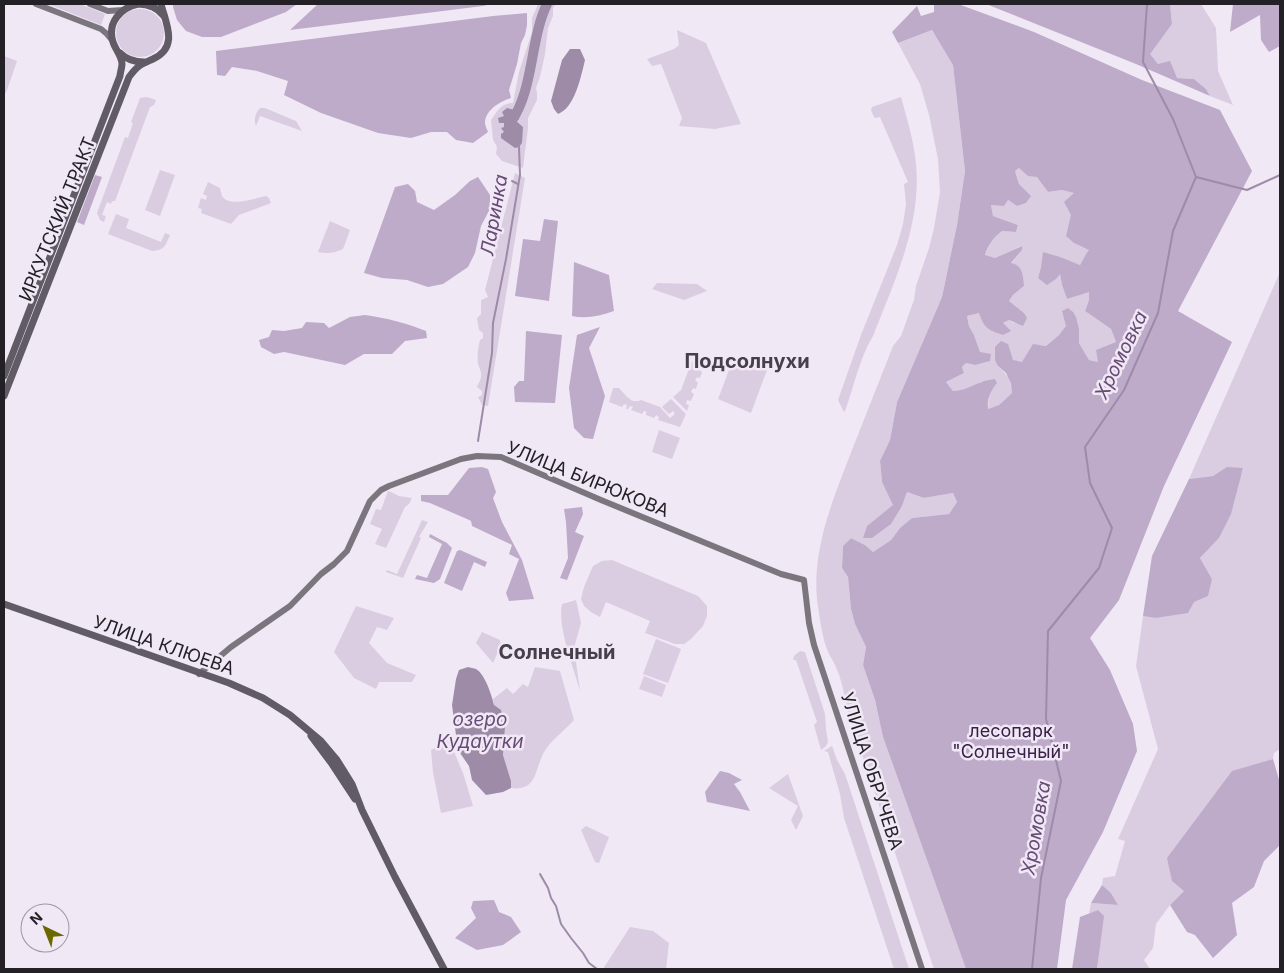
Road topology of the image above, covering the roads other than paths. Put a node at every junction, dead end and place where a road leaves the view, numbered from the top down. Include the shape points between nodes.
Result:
1 (36, 4) edge
2 (90, 4) edge
3 (138, 4) edge
4 (161, 4) edge
5 (123, 10) junction
6 (164, 17) junction
7 (112, 40) junction
8 (116, 49) junction
9 (147, 61) junction
10 (4, 376) edge
11 (4, 396) edge
12 (804, 580) joint
13 (4, 604) edge
14 (200, 674) junction
15 (444, 969) edge
16 (922, 969) edge

1 - 7 street via 101,29
2 - 5 street via 108,11
3 - 5 main road
3 - 6 main road via 156,8
4 - 6 main road, ИРКУТСКИЙ ТРАКТ
5 - 7 main road via 113,24
6 - 9 main road, ИРКУТСКИЙ ТРАКТ via 169,32 166,47
7 - 8 main road, ИРКУТСКИЙ ТРАКТ
8 - 9 main road via 124,58 135,62
8 - 10 main road, ИРКУТСКИЙ ТРАКТ via 122,64 120,76
9 - 11 main road, ИРКУТСКИЙ ТРАКТ via 140,64 129,78
12 - 14 street, УЛИЦА БИРЮКОВА via 781,574 501,457 477,456 461,459 382,490 370,501 340,559 290,606
12 - 16 street, УЛИЦА ОБРУЧЕВА via 814,645
13 - 14 main road, УЛИЦА КЛЮЕВА
14 - 15 main road, УЛИЦА КЛЮЕВА via 263,698 290,715 321,741 337,760

